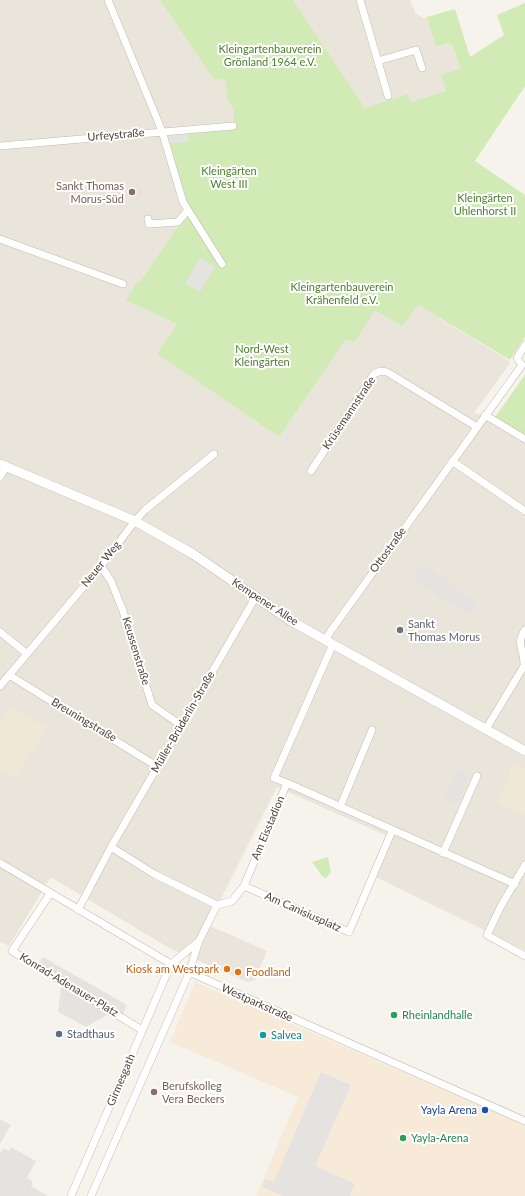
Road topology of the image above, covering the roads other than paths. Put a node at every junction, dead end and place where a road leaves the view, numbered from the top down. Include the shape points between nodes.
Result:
1 (108, 0) edge
2 (360, 0) edge
3 (378, 61) junction
4 (422, 68) dead end
5 (388, 96) dead end
6 (233, 126) dead end
7 (162, 131) junction
8 (0, 146) edge
9 (188, 210) junction
10 (148, 219) dead end
11 (0, 239) edge
12 (222, 264) dead end
13 (123, 284) dead end
14 (525, 345) edge
15 (485, 415) junction
16 (477, 427) junction
17 (525, 439) edge
18 (214, 454) dead end
19 (452, 461) junction
20 (3, 466) edge
21 (311, 471) dead end
22 (0, 477) edge
23 (525, 511) edge
24 (135, 521) junction
25 (101, 566) junction
26 (255, 598) junction
27 (525, 630) edge
28 (0, 632) edge
29 (330, 642) junction
30 (26, 654) junction
31 (8, 675) junction
32 (0, 686) edge
33 (182, 726) junction
34 (486, 729) junction
35 (372, 730) dead end
36 (525, 751) edge
37 (158, 767) junction
38 (477, 776) dead end
39 (287, 783) junction
40 (340, 807) junction
41 (392, 831) junction
42 (111, 847) junction
43 (443, 853) junction
44 (0, 863) edge
45 (525, 865) edge
46 (515, 884) junction
47 (244, 886) junction
48 (50, 894) junction
49 (217, 905) junction
50 (78, 910) junction
51 (199, 941) junction
52 (525, 956) edge
53 (171, 964) junction
54 (189, 973) junction
55 (142, 1030) junction
56 (525, 1121) edge
57 (70, 1196) edge
58 (91, 1196) edge

1 - 7 street
2 - 3 street
3 - 4 street via 416,50
3 - 5 street
6 - 7 street, Urfeystraße
7 - 8 street, Urfeystraße
7 - 9 street via 183,202
9 - 10 street via 178,222 149,224
9 - 12 street
11 - 13 street
14 - 15 street, Ottostraße via 517,358 522,365
15 - 16 street, Ottostraße
15 - 17 street
16 - 19 street, Ottostraße
16 - 21 street, Krüsemannstraße via 387,372 380,371 374,374
18 - 24 street, Neuer Weg
19 - 23 street
19 - 29 street, Ottostraße via 330,632
20 - 22 street
20 - 24 street, Kempener Allee
24 - 25 street, Neuer Weg
24 - 26 street, Kempener Allee via 193,554
25 - 30 street, Neuer Weg
25 - 33 street, Keussenstraße via 111,581 123,611 152,705
26 - 29 street, Kempener Allee
26 - 33 street, Müller-Brüderlin-Straße
27 - 34 street via 520,642 524,666
28 - 30 street
29 - 34 street, Kempener Allee
29 - 39 street, Am Eisstadion via 274,778
30 - 31 street, Neuer Weg
31 - 32 street, Neuer Weg
31 - 37 street, Breuningstraße
33 - 37 street, Müller-Brüderlin-Straße
34 - 36 street, Kempener Allee
35 - 40 street
37 - 42 street, Müller-Brüderlin-Straße
38 - 43 street
39 - 40 street
39 - 47 street, Am Eisstadion
40 - 41 street
41 - 43 street
41 - 47 street, Am Canisiusplatz via 349,932
42 - 49 street via 154,874
42 - 50 street, Müller-Brüderlin-Straße
43 - 46 street
44 - 48 street, Westparkstraße
45 - 46 street
46 - 52 street via 500,906 486,935
47 - 49 street, Am Eisstadion via 232,901
48 - 50 street, Westparkstraße
48 - 55 street, Konrad-Adenauer-Platz via 12,951
49 - 51 street
50 - 53 street, Westparkstraße
51 - 53 street
51 - 54 street
53 - 54 street, Westparkstraße
53 - 55 street, Girmesgath
54 - 56 street, Westparkstraße
54 - 58 street, Girmesgath
55 - 57 street, Girmesgath

